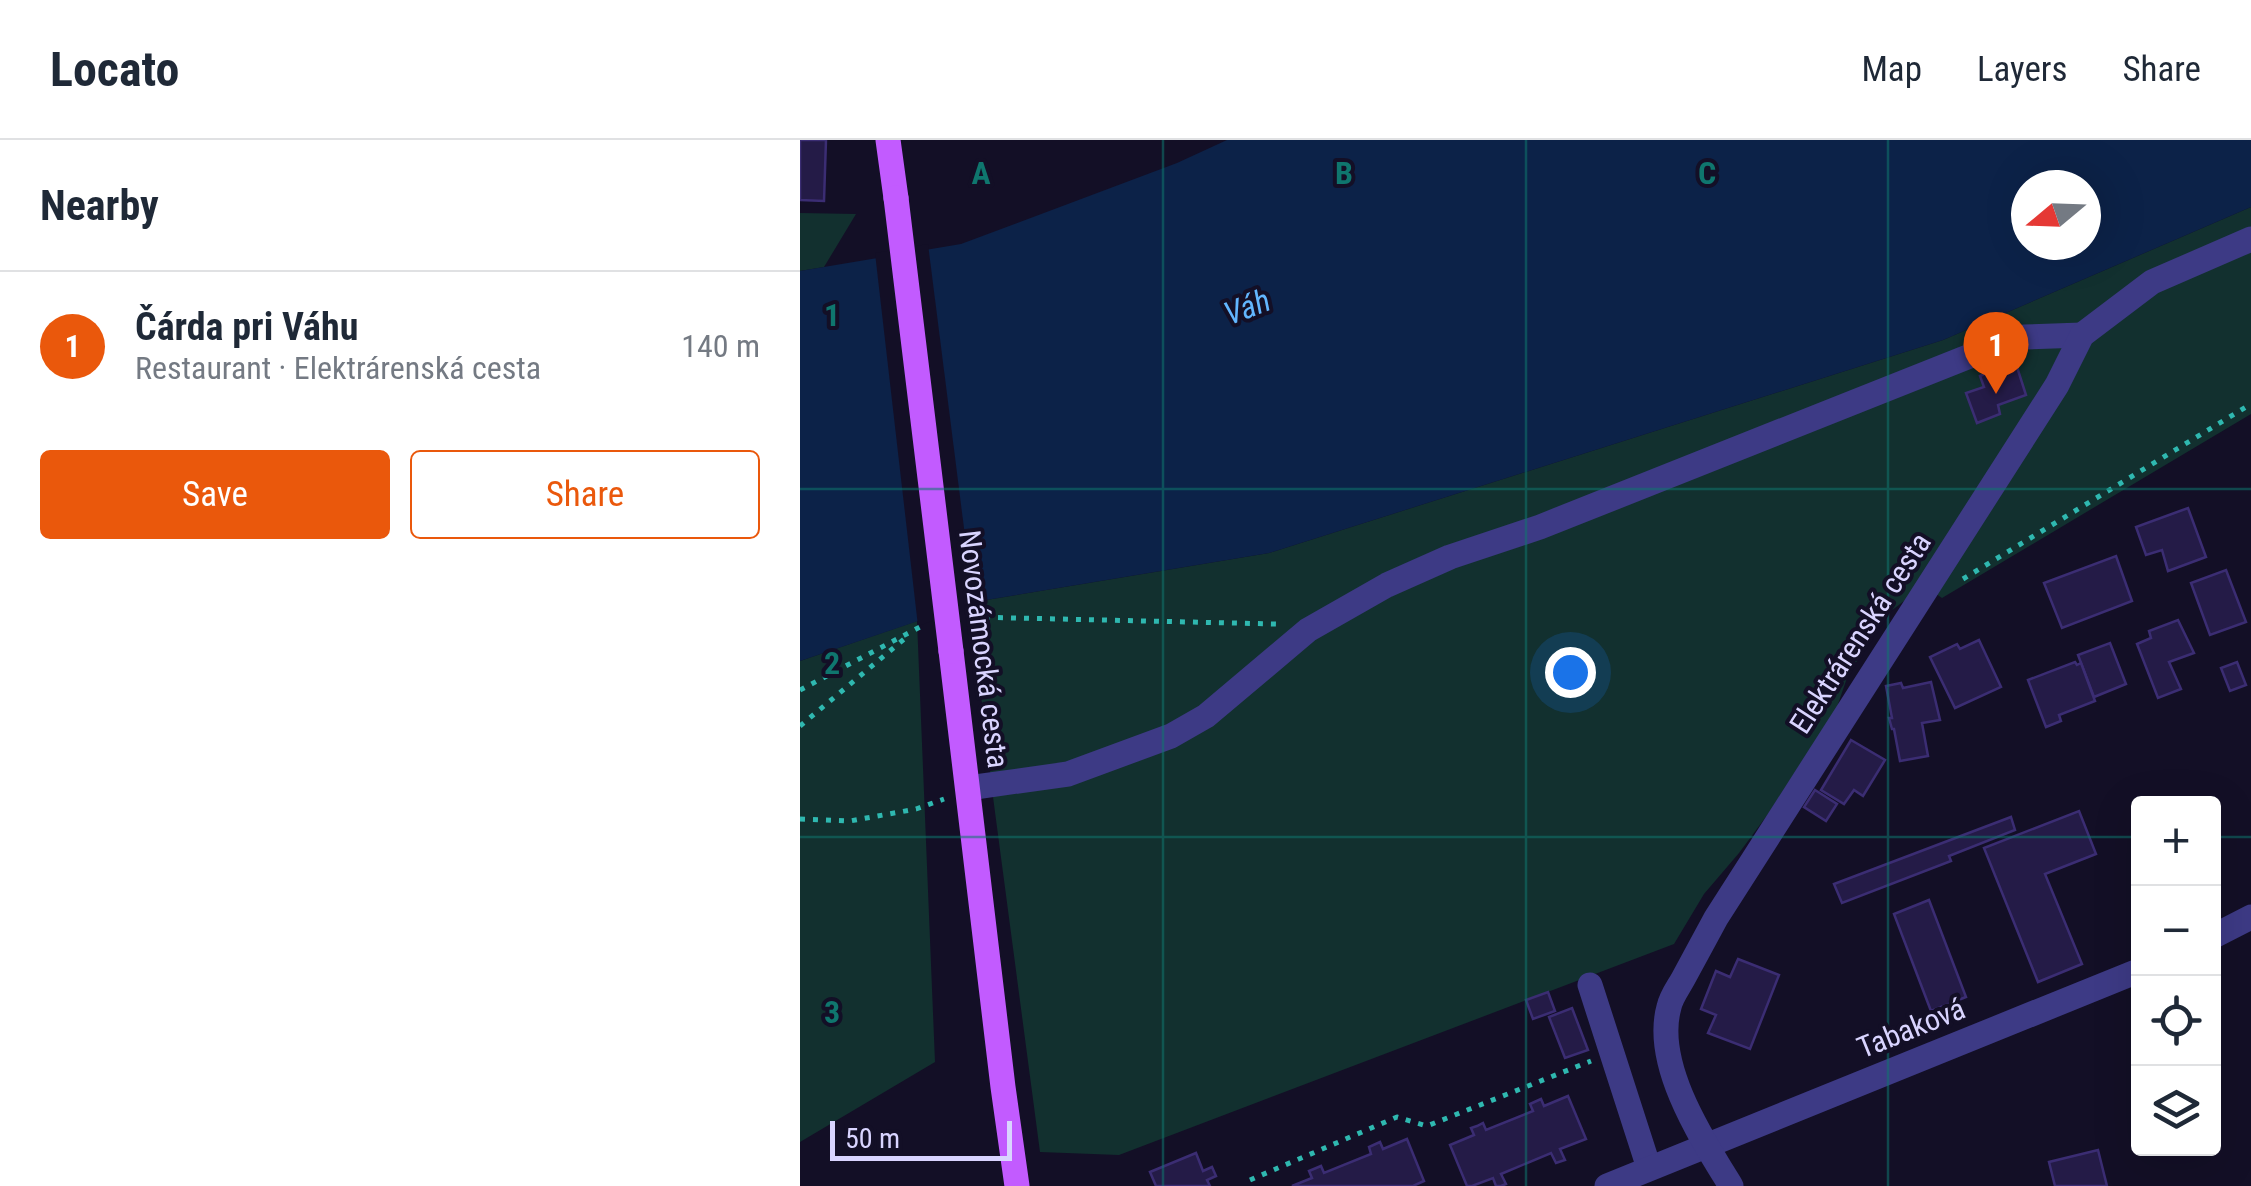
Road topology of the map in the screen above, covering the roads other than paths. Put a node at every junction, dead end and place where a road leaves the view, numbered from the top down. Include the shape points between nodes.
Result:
1 (888, 140) edge
2 (2251, 240) edge
3 (2082, 334) junction
4 (957, 793) junction
5 (2251, 918) edge
6 (2221, 933) edge
7 (2131, 974) edge
8 (1590, 986) dead end
9 (1711, 1165) edge
10 (1649, 1168) junction
11 (1017, 1179) edge
12 (1607, 1186) edge
13 (1731, 1186) edge

1 - 4 main road, Novozámocká cesta, bridge via 952,651
2 - 3 street, Elektrárenská cesta via 2152,282
3 - 4 street via 2024,338 1970,356 1450,557 1308,630 1206,716 1171,736 1068,774
3 - 9 street, Elektrárenská cesta via 2057,385 1716,918 1669,1005 1665,1036 1671,1064
4 - 11 main road, Novozámocká cesta
5 - 6 street
7 - 9 street, Tabaková
8 - 10 street
9 - 10 street, Tabaková
9 - 13 street, Elektrárenská cesta
10 - 12 street, Tabaková

